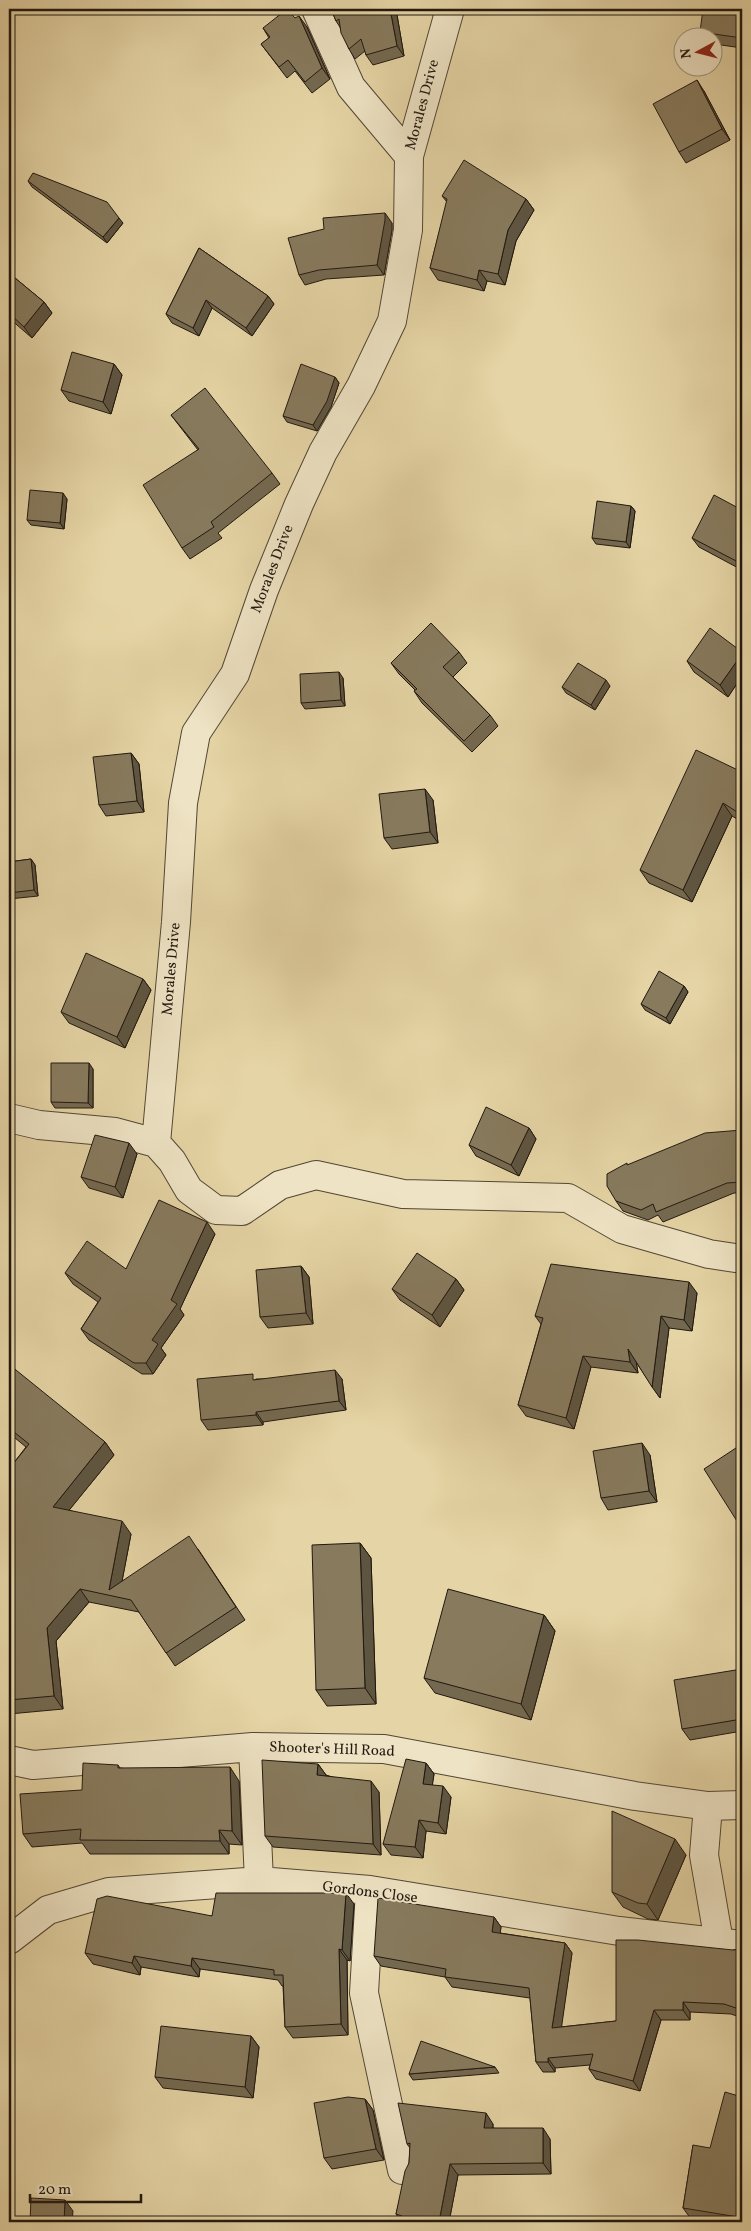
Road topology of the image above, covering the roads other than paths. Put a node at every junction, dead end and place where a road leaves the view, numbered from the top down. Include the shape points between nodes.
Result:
1 (316, 9) edge
2 (450, 9) edge
3 (409, 156) junction
4 (9, 1118) edge
5 (156, 1143) junction
6 (742, 1259) edge
7 (253, 1747) junction
8 (9, 1760) edge
9 (742, 1805) edge
10 (708, 1806) junction
11 (259, 1881) junction
12 (370, 1890) junction
13 (9, 1940) edge
14 (730, 1944) edge
15 (402, 2170) dead end

1 - 3 street via 351,87
2 - 3 street, Morales Drive
3 - 5 street, Morales Drive via 408,230 392,321 299,504 235,674 196,733 183,803
4 - 5 street via 39,1125 115,1132
5 - 6 street via 172,1161 189,1190 216,1210 242,1211 280,1185 316,1175 403,1194 568,1198 622,1229 709,1254
7 - 8 street, Shooter's Hill Road via 34,1765
7 - 10 street, Shooter's Hill Road via 384,1748 635,1796
7 - 11 street
9 - 10 street, Shooter's Hill Road
10 - 14 street via 704,1855
11 - 12 street, Gordons Close
11 - 13 street, Gordons Close via 109,1892 48,1910
12 - 14 street, Gordons Close via 619,1931
12 - 15 street via 364,1993

